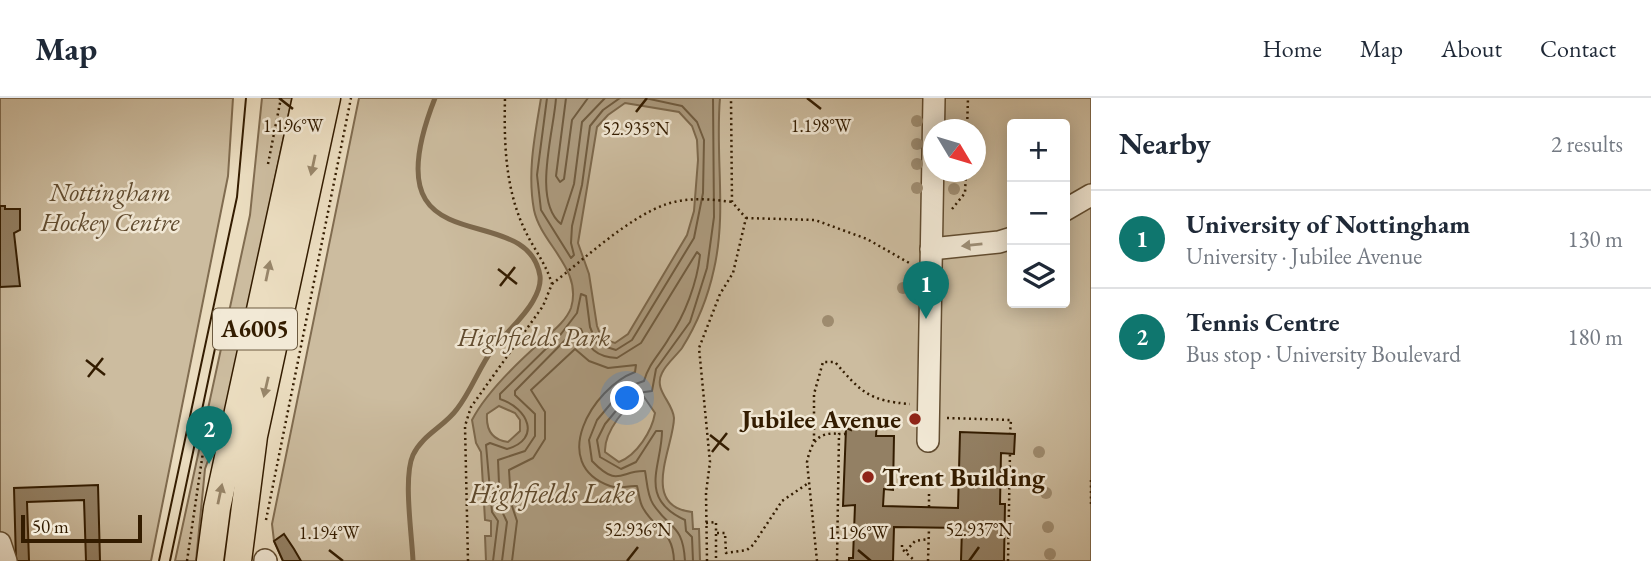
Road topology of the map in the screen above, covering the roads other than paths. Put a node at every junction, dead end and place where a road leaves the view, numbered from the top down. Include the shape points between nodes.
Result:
1 (306, 98) edge
2 (327, 98) edge
3 (934, 98) edge
4 (1091, 195) edge
5 (1070, 207) edge
6 (1007, 240) edge
7 (931, 249) junction
8 (928, 442) dead end
9 (0, 543) edge
10 (6, 561) edge
11 (210, 561) edge
12 (238, 561) edge

11 -> 1 main road, A6005 via 220,495
2 -> 12 main road, A6005 via 254,436
3 - 7 street
4 - 5 street
6 -> 7 street
7 - 8 street
9 - 10 street

